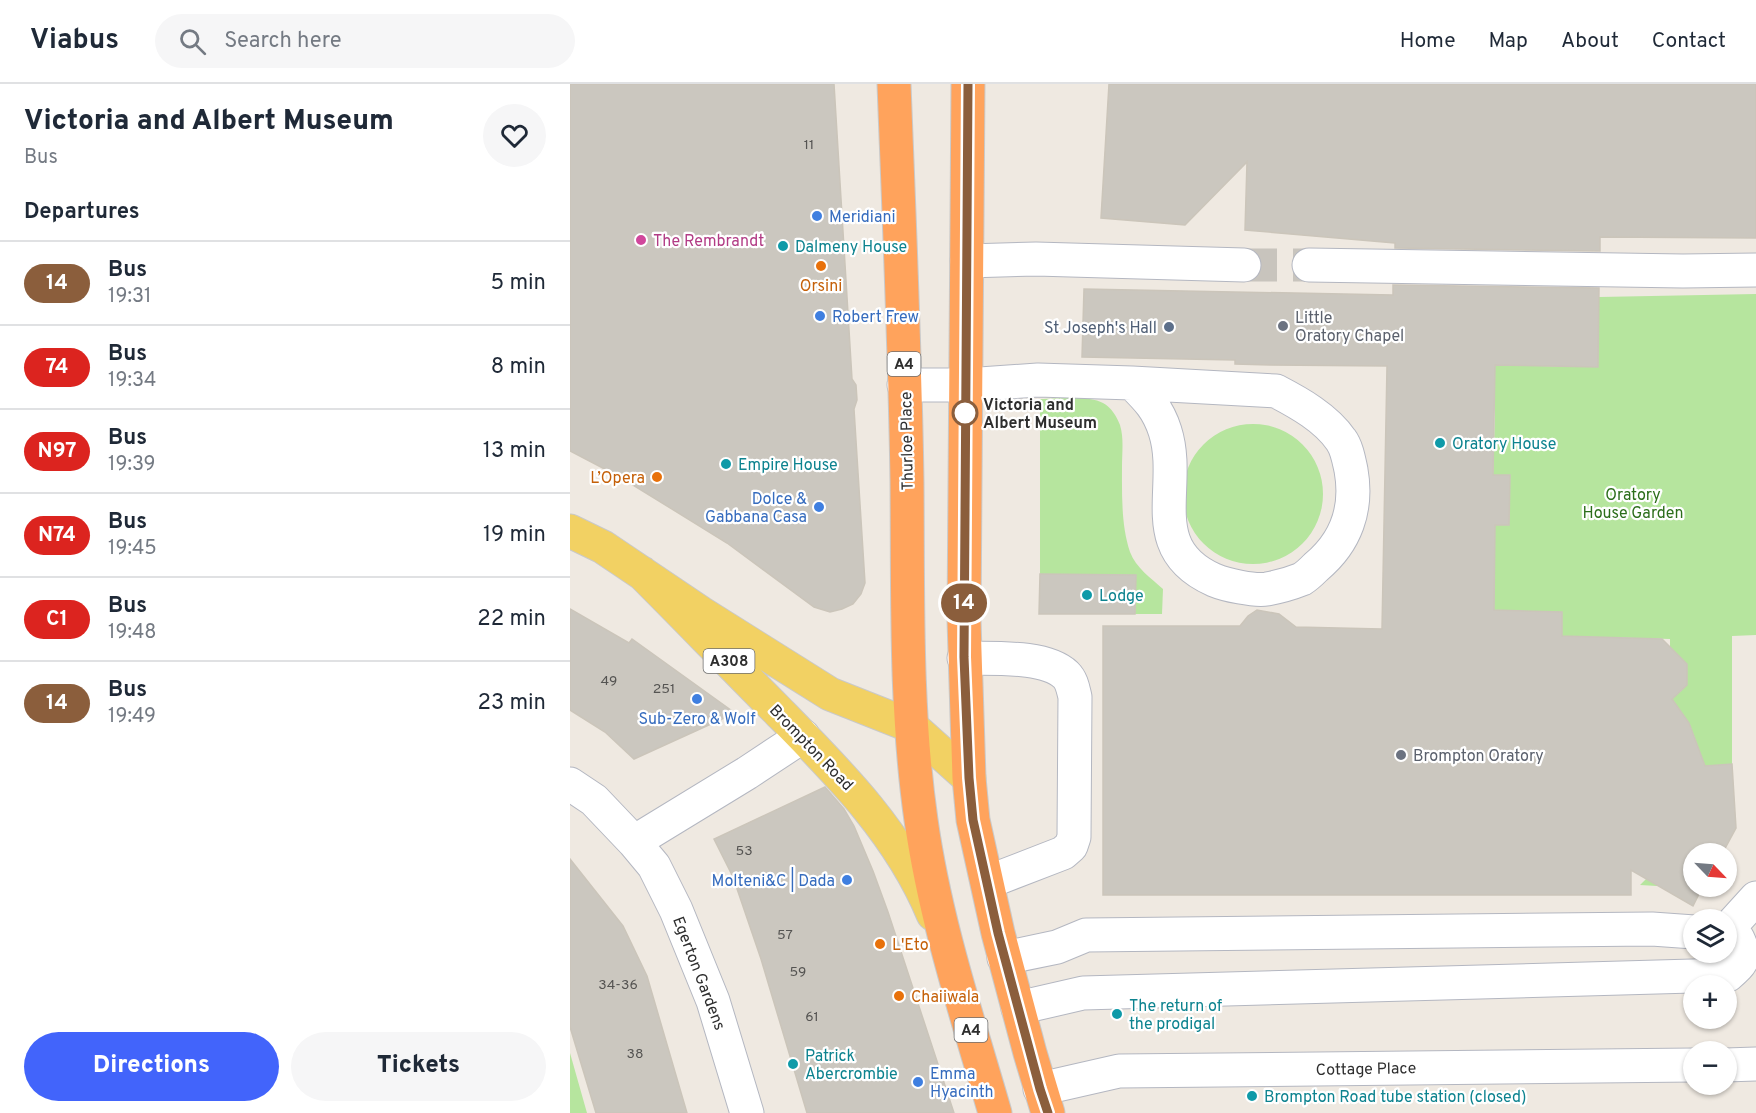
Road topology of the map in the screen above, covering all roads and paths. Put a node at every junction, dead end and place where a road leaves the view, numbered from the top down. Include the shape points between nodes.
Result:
1 (894, 84) edge
2 (968, 84) edge
3 (967, 261) junction
4 (1244, 265) tunnel mouth
5 (1309, 265) tunnel mouth
6 (1756, 270) edge
7 (1132, 383) junction
8 (904, 385) junction
9 (966, 385) junction
10 (570, 531) edge
11 (642, 573) junction
12 (964, 657) junction
13 (911, 726) junction
14 (803, 736) junction
15 (969, 778) junction
16 (570, 784) edge
17 (634, 842) junction
18 (988, 882) junction
19 (1756, 898) edge
20 (1737, 920) edge
21 (1683, 931) edge
22 (1737, 938) edge
23 (946, 946) junction
24 (1004, 958) junction
25 (1018, 1008) junction
26 (1756, 1064) edge
27 (1683, 1065) edge
28 (1737, 1065) edge
29 (1044, 1101) edge
30 (747, 1113) edge
31 (994, 1113) edge

1 - 8 highway, Thurloe Place / A4
2 - 3 highway
3 - 4 street
3 - 9 highway
5 - 6 street
7 - 7 street via 1276,391 1322,420 1342,441 1353,483 1347,527 1329,557 1303,579 1265,589 1225,585 1185,561 1172,536 1168,511 1171,466 1166,432 1154,406
7 - 9 street via 1038,380
8 - 9 street
8 - 13 highway, Thurloe Place / A4
9 - 12 highway
10 - 11 main road, Brompton Road / A308
11 - 13 main road, Brompton Road / A308 via 830,694
11 - 14 main road, Brompton Road / A308
12 - 15 highway
12 - 18 street via 1039,663 1064,674 1075,697 1071,846 1063,853
13 - 15 main road, Brompton Road / A308
13 - 23 highway, Brompton Road / A4 via 921,822
14 - 17 street
14 - 23 main road, Brompton Road / A308 via 844,779 901,851 923,890
15 - 18 highway via 973,820
16 - 17 street, Egerton Gardens via 594,800
17 - 30 street, Egerton Gardens via 654,866 676,910 713,1001
18 - 24 highway
19 - 20 street
21 - 24 street via 1086,935 1057,947
22 - 25 street via 1743,950 1741,964 1728,975 1083,993
23 - 31 highway, Brompton Road / A4
24 - 25 highway
25 - 29 highway
26 - 28 street
27 - 29 street, Cottage Place via 1119,1071

